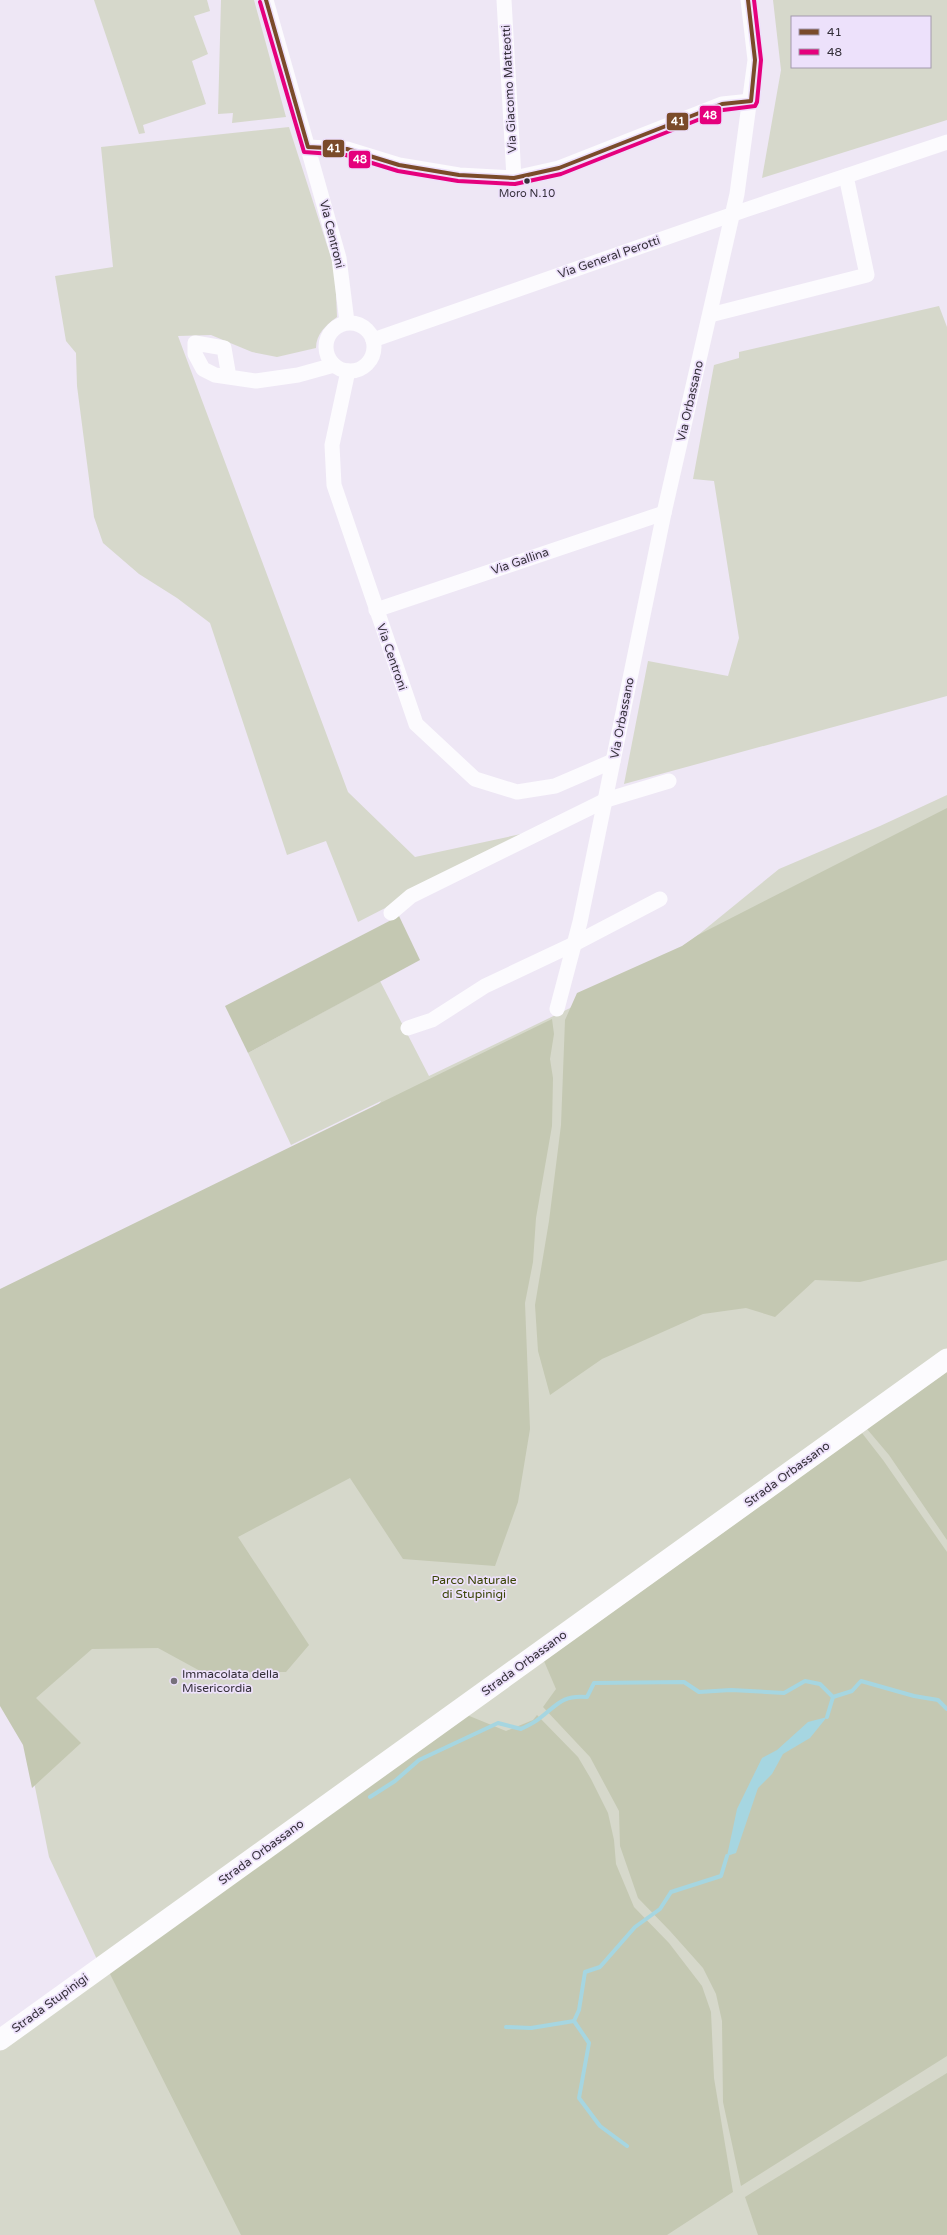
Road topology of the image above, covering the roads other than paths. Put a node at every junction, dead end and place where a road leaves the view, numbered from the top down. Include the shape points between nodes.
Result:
1 (266, 0) edge
2 (504, 0) edge
3 (748, 0) edge
4 (750, 101) junction
5 (947, 142) edge
6 (308, 147) junction
7 (846, 176) junction
8 (514, 178) junction
9 (733, 214) junction
10 (710, 315) junction
11 (347, 322) junction
12 (373, 340) junction
13 (334, 365) junction
14 (348, 371) junction
15 (229, 377) dead end
16 (664, 513) junction
17 (376, 610) junction
18 (613, 761) junction
19 (669, 781) dead end
20 (606, 800) junction
21 (660, 899) dead end
22 (391, 913) dead end
23 (574, 944) junction
24 (557, 1009) dead end
25 (408, 1028) dead end
26 (947, 1359) edge
27 (101, 1967) joint
28 (0, 2040) edge

1 - 6 street, Via Centroni
2 - 8 street, Via Giacomo Matteotti
3 - 4 street, Via Orbassano via 755,60
4 - 8 street via 722,104 559,168
4 - 9 street, Via Orbassano
5 - 7 street, Via General Perotti
6 - 8 street via 347,149 399,165 459,175
6 - 11 street, Via Centroni via 339,258
7 - 9 street, Via General Perotti
7 - 10 street via 867,275
9 - 10 street, Via Orbassano
9 - 12 street, Via General Perotti
10 - 16 street, Via Orbassano
11 - 12 street via 365,327
11 - 13 street via 333,329 328,336 326,354
12 - 14 street via 371,358 365,366
13 - 14 street
13 - 15 street via 298,375 256,381
14 - 17 street, Via Centroni via 332,445 334,485
16 - 17 street, Via Gallina
16 - 18 street, Via Orbassano
17 - 18 street, Via Centroni via 416,724 476,779 517,792 555,786
18 - 20 street, Via Orbassano
19 - 20 street
20 - 22 street via 411,896
20 - 23 street, Via Orbassano
21 - 23 street
23 - 24 street, Via Orbassano
23 - 25 street via 485,986 432,1020
26 - 27 main road, Strada Orbassano
27 - 28 main road, Strada Stupinigi

